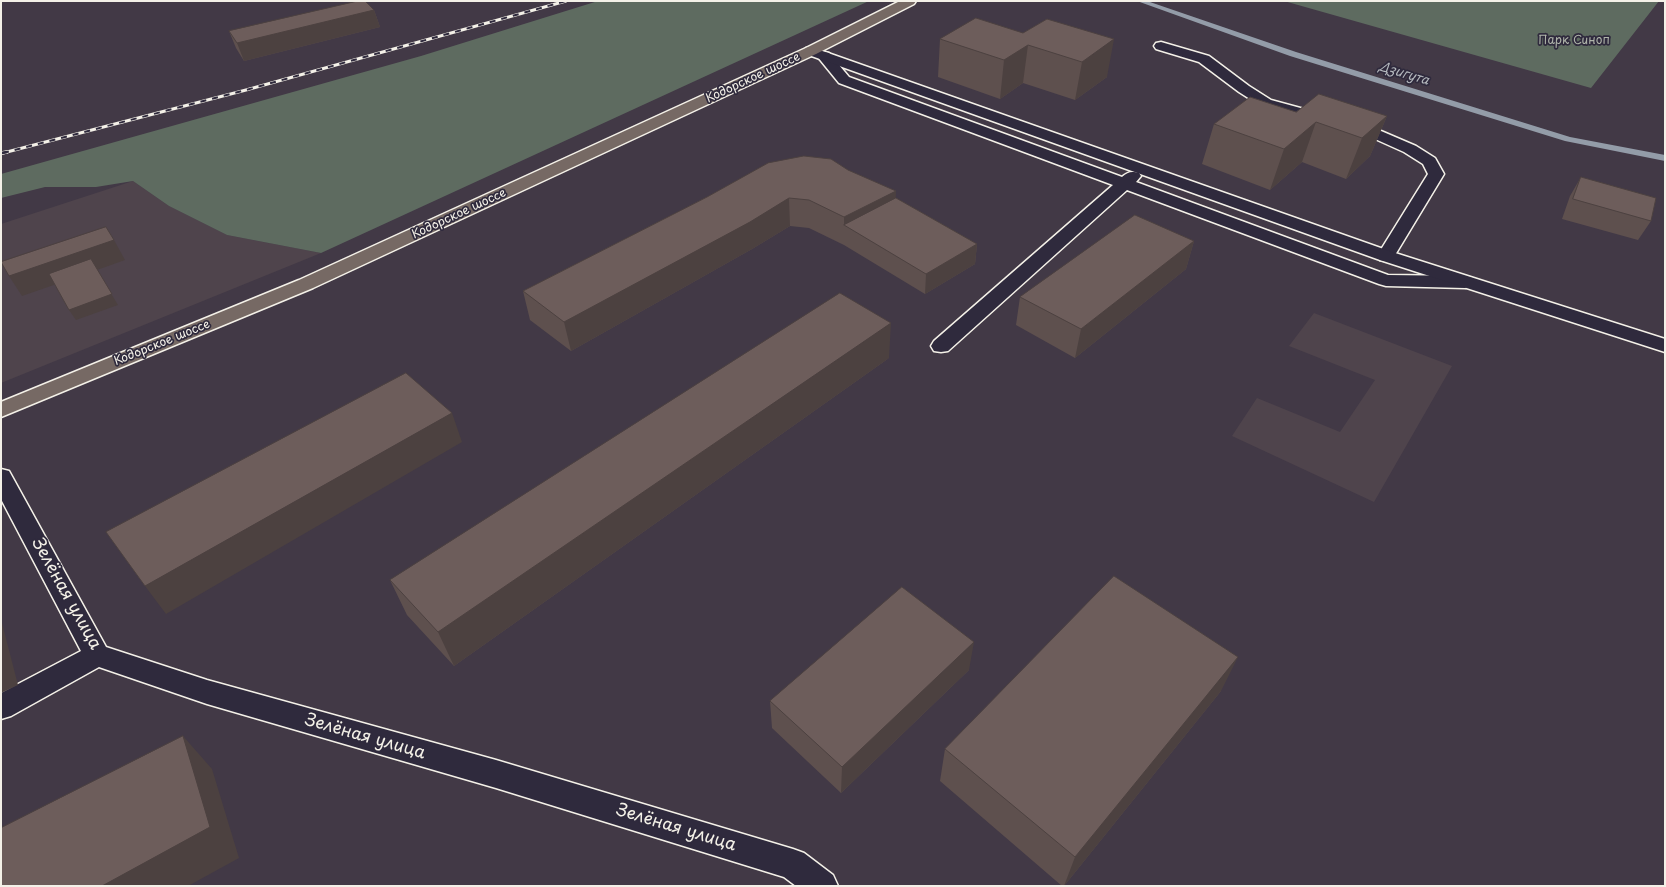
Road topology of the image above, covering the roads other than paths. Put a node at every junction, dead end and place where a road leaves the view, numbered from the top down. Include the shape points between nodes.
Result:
1 (910, 1) edge
2 (1160, 46) dead end
3 (818, 53) junction
4 (1142, 168) junction
5 (1124, 184) junction
6 (1386, 256) junction
7 (1465, 282) junction
8 (941, 346) dead end
9 (1665, 346) edge
10 (1, 410) edge
11 (1, 477) edge
12 (97, 655) junction
13 (1, 707) edge
14 (822, 886) edge

1 - 3 highway, Кодорское шоссе
2 - 6 street via 1204,59 1266,103 1369,131 1410,148 1429,161 1436,174
3 - 4 street
3 - 5 street via 844,80
3 - 10 highway, Кодорское шоссе via 306,284
4 - 5 street
4 - 6 street
5 - 7 street via 1386,280
5 - 8 street
6 - 7 street
7 - 9 street
11 - 12 street, Зелёная улица
12 - 13 street
12 - 14 street, Зелёная улица via 207,692 496,774 793,864

